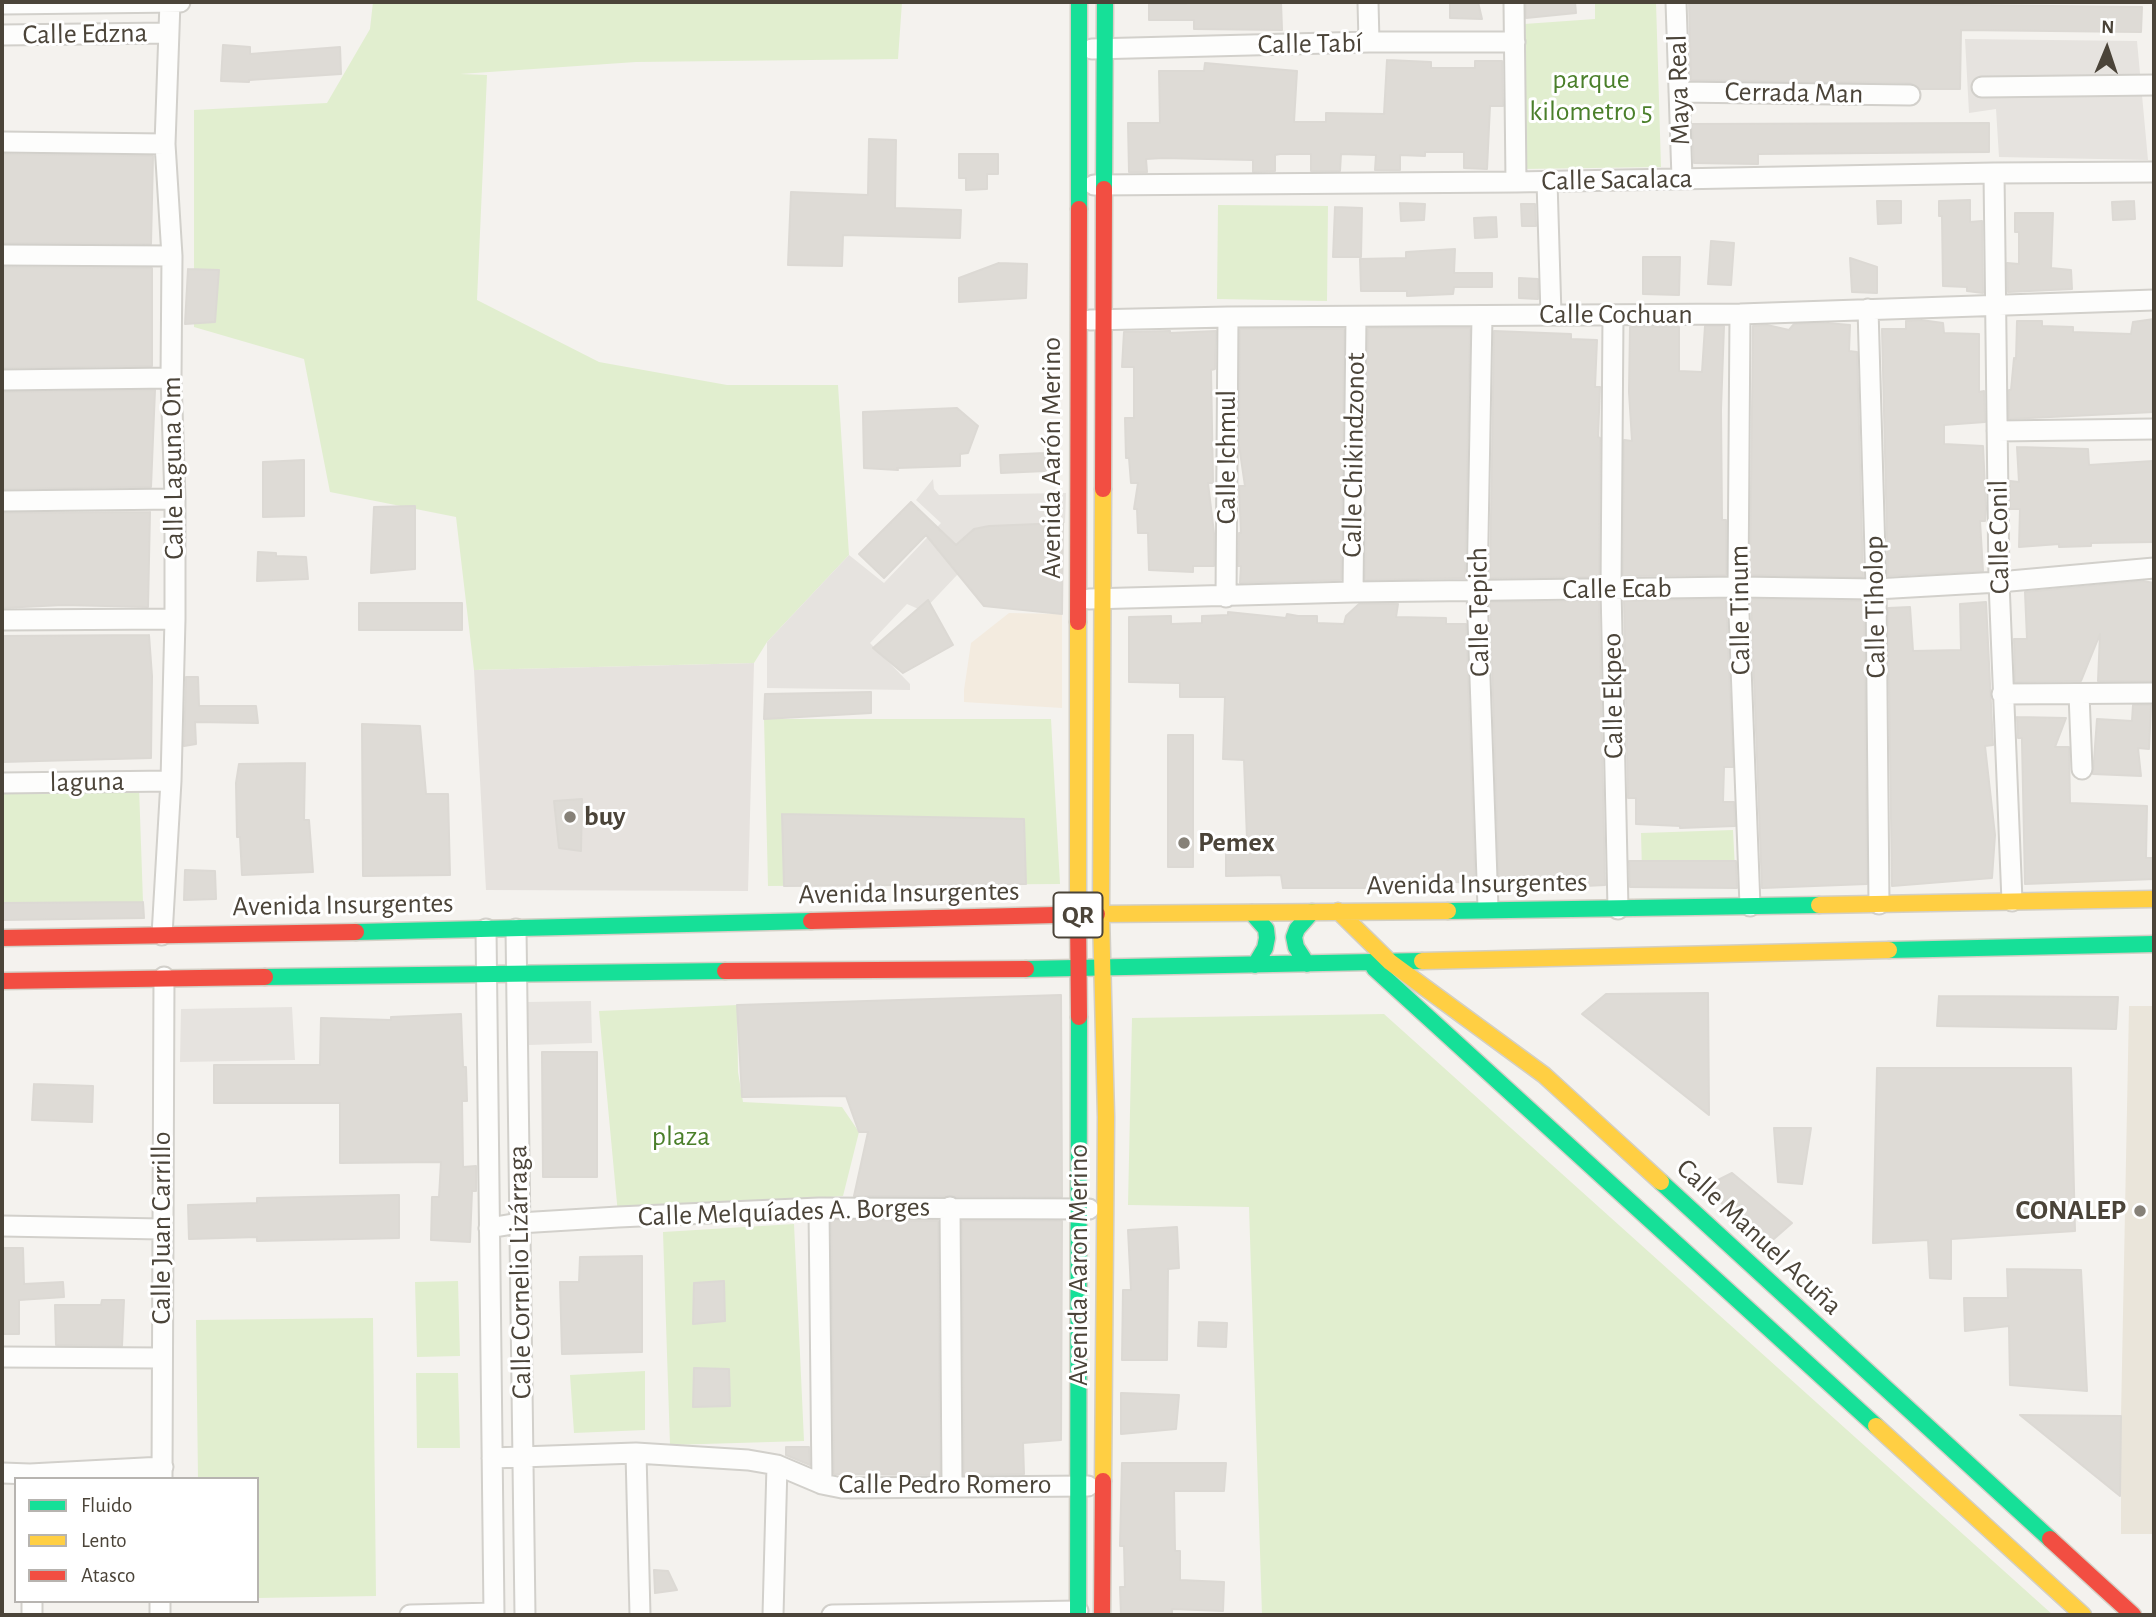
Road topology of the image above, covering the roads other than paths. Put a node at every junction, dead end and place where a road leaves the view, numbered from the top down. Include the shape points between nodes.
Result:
1 (170, 2) edge
2 (180, 2) edge
3 (1079, 2) edge
4 (1105, 2) edge
5 (1368, 2) edge
6 (1514, 2) edge
7 (1676, 2) edge
8 (2, 4) edge
9 (168, 33) junction
10 (2, 35) edge
11 (1369, 42) junction
12 (1515, 42) junction
13 (1105, 48) junction
14 (1079, 50) junction
15 (2154, 85) edge
16 (1982, 88) dead end
17 (1679, 92) junction
18 (1909, 95) dead end
19 (2, 142) edge
20 (165, 144) junction
21 (2154, 172) edge
22 (1994, 173) junction
23 (1682, 178) junction
24 (1547, 181) junction
25 (1516, 182) junction
26 (1079, 184) junction
27 (1105, 186) junction
28 (2, 255) edge
29 (172, 256) junction
30 (2154, 300) edge
31 (1994, 305) junction
32 (1868, 309) junction
33 (1740, 314) junction
34 (1551, 315) junction
35 (1613, 315) junction
36 (1482, 316) junction
37 (1228, 317) junction
38 (1356, 317) junction
39 (1078, 320) junction
40 (1104, 320) junction
41 (171, 378) junction
42 (2, 380) edge
43 (2154, 429) edge
44 (1997, 430) junction
45 (175, 499) junction
46 (2, 501) edge
47 (2154, 568) edge
48 (1999, 582) junction
49 (1738, 587) junction
50 (1611, 589) junction
51 (1876, 589) junction
52 (1353, 592) junction
53 (1477, 592) junction
54 (1226, 597) junction
55 (1078, 599) junction
56 (1103, 599) junction
57 (175, 619) junction
58 (2, 620) edge
59 (2154, 693) edge
60 (2002, 694) junction
61 (2079, 694) junction
62 (2082, 769) dead end
63 (171, 781) junction
64 (2, 783) edge
65 (2154, 899) edge
66 (2012, 901) junction
67 (1879, 904) junction
68 (1750, 906) junction
69 (1488, 908) junction
70 (1618, 909) junction
71 (1338, 911) junction
72 (1312, 912) junction
73 (1252, 913) junction
74 (1078, 915) junction
75 (1101, 915) junction
76 (486, 929) junction
77 (516, 929) junction
78 (162, 935) junction
79 (2, 938) edge
80 (2154, 944) edge
81 (1368, 962) junction
82 (1390, 962) junction
83 (1307, 964) junction
84 (1255, 965) junction
85 (1079, 969) junction
86 (1104, 969) junction
87 (516, 972) junction
88 (486, 973) junction
89 (164, 977) junction
90 (2, 981) edge
91 (1106, 1118) junction
92 (1080, 1119) junction
93 (819, 1208) junction
94 (950, 1208) junction
95 (1079, 1209) junction
96 (1105, 1209) junction
97 (519, 1223) junction
98 (2, 1226) edge
99 (489, 1228) junction
100 (162, 1229) junction
101 (2, 1357) edge
102 (161, 1358) junction
103 (636, 1453) junction
104 (522, 1457) junction
105 (492, 1458) junction
106 (777, 1465) junction
107 (2, 1473) edge
108 (162, 1473) edge
109 (30, 1476) edge
110 (822, 1484) junction
111 (952, 1485) junction
112 (1078, 1485) junction
113 (1103, 1486) junction
114 (1078, 1613) edge
115 (494, 1614) edge
116 (410, 1615) edge
117 (524, 1615) edge
118 (640, 1615) edge
119 (773, 1615) edge
120 (832, 1615) edge
121 (1102, 1615) edge
122 (2083, 1615) edge
123 (2133, 1615) edge

1 - 2 street, Calle Edzna
1 - 8 street, Calle Edzna
1 - 9 street, Calle Laguna Om
3 - 14 main road, Avenida Aarón Merino
4 - 13 main road, Avenida Aarón Merino
5 - 11 street
6 - 12 street
7 - 17 street, Maya Real
9 - 10 street, Calle Edzna
9 - 20 street, Calle Laguna Om
11 - 12 street, Calle Tabí
11 - 13 street, Calle Tabí
12 - 25 street
13 - 14 street, Calle Tabí
13 - 27 main road, Avenida Aarón Merino
14 - 26 main road, Avenida Aarón Merino
15 - 16 street
17 - 18 street, Cerrada Man
17 - 23 street, Maya Real
19 - 20 street
20 - 29 street, Calle Laguna Om
21 - 22 street, Calle Sacalaca
22 - 23 street, Calle Sacalaca
22 - 31 street, Calle Conil
23 - 24 street, Calle Sacalaca
24 - 25 street, Calle Sacalaca
24 - 34 street
25 - 27 street, Calle Sacalaca
26 - 27 street, Calle Sacalaca
26 - 39 main road, Avenida Aarón Merino
27 - 40 main road, Avenida Aarón Merino
28 - 29 street
29 - 41 street, Calle Laguna Om
30 - 31 street, Calle Cochuan
31 - 32 street, Calle Cochuan
31 - 44 street, Calle Conil
32 - 33 street, Calle Cochuan
32 - 51 street, Calle Tiholop
33 - 35 street, Calle Cochuan
33 - 49 street, Calle Tinum
34 - 35 street, Calle Cochuan
34 - 36 street, Calle Cochuan
35 - 50 street, Calle Ekpeo
36 - 38 street, Calle Cochuan
36 - 53 street, Calle Tepich
37 - 38 street, Calle Cochuan
37 - 40 street, Calle Cochuan
37 - 54 street, Calle Ichmul
38 - 52 street, Calle Chikindzonot
39 - 40 street, Calle Cochuan
39 - 55 main road, Avenida Aarón Merino
40 - 56 main road, Avenida Aarón Merino
41 - 42 street
41 - 45 street, Calle Laguna Om
43 - 44 street
44 - 48 street, Calle Conil
45 - 46 street
45 - 57 street, Calle Laguna Om
47 - 48 street, Calle Ecab
48 - 51 street, Calle Ecab
48 - 60 street, Calle Conil
49 - 50 street, Calle Ecab
49 - 51 street, Calle Ecab
49 - 68 street, Calle Tinum
50 - 53 street, Calle Ecab
50 - 70 street, Calle Ekpeo
51 - 67 street, Calle Tiholop
52 - 53 street, Calle Ecab
52 - 54 street, Calle Ecab
53 - 69 street, Calle Tepich
54 - 56 street, Calle Ecab
55 - 56 street, Calle Ecab
55 - 74 main road, Avenida Aarón Merino
56 - 75 main road, Avenida Aarón Merino
57 - 58 street
57 - 63 street, Calle Laguna Om
59 - 61 street
60 - 61 street
60 - 66 street, Calle Conil
61 - 62 street
63 - 64 street, laguna
63 - 78 street, Calle Laguna Om
65 - 66 main road, Avenida Insurgentes / QR
66 - 67 main road, Avenida Insurgentes / QR via 1930,909
67 - 68 main road, Avenida Insurgentes / QR
68 - 70 main road, Avenida Insurgentes / QR
69 - 70 main road, Avenida Insurgentes / QR
69 - 71 main road, Avenida Insurgentes / QR
71 - 72 main road, Avenida Insurgentes / QR
71 - 82 main road, Calle Manuel Acuña
72 - 73 main road, Avenida Insurgentes / QR
72 - 83 main road via 1294,937
73 - 75 main road, Avenida Insurgentes / QR
73 - 84 main road via 1266,929 1267,938
74 - 75 main road, Avenida Insurgentes / QR
74 - 77 main road, Avenida Insurgentes / QR
74 - 85 main road, Avenida Aaron Merino
75 - 86 main road, Avenida Aaron Merino
76 - 77 main road, Avenida Insurgentes / QR
76 - 78 main road, Avenida Insurgentes / QR
76 - 88 street, Calle Cornelio Lizárraga
77 - 87 street, Calle Cornelio Lizárraga
78 - 79 main road, Avenida Insurgentes / QR
80 - 82 main road, QR via 1926,944
81 - 82 main road, QR
81 - 83 main road, QR
81 - 122 main road
82 - 123 main road, Calle Manuel Acuña via 1544,1075
83 - 84 main road, QR
84 - 86 main road, QR
85 - 86 main road, QR
85 - 87 main road, QR
85 - 92 main road, Avenida Aaron Merino
86 - 91 main road, Avenida Aaron Merino
87 - 88 main road, QR
87 - 97 street, Calle Cornelio Lizárraga
88 - 89 main road, QR
88 - 99 street, Calle Cornelio Lizárraga
89 - 90 main road, QR
89 - 100 street, Calle Juan Carrillo
91 - 92 street
91 - 96 main road, Avenida Aaron Merino
92 - 95 main road, Avenida Aaron Merino
93 - 94 street, Calle Melquíades A. Borges
93 - 97 street, Calle Melquíades A. Borges
93 - 110 street
94 - 95 street, Calle Melquíades A. Borges
94 - 111 street
95 - 96 street, Calle Melquíades A. Borges
95 - 112 main road, Avenida Aaron Merino
96 - 113 main road, Avenida Aaron Merino
97 - 99 street, Calle Melquíades A. Borges
97 - 104 street, Calle Cornelio Lizárraga
98 - 100 street
99 - 105 street, Calle Cornelio Lizárraga
100 - 102 street, Calle Juan Carrillo
101 - 102 street
102 - 108 street, Calle Juan Carrillo
103 - 104 street, Calle Pedro Romero
103 - 106 street, Calle Pedro Romero
103 - 118 street
104 - 105 street, Calle Pedro Romero
104 - 117 street, Calle Cornelio Lizárraga
105 - 115 street, Calle Cornelio Lizárraga
106 - 110 street, Calle Pedro Romero
106 - 119 street
107 - 109 street
108 - 109 street
110 - 111 street, Calle Pedro Romero via 842,1488
111 - 112 street, Calle Pedro Romero
112 - 113 street, Calle Pedro Romero
112 - 114 main road, Avenida Aaron Merino
113 - 121 main road, Avenida Aaron Merino
114 - 120 street
115 - 116 street

